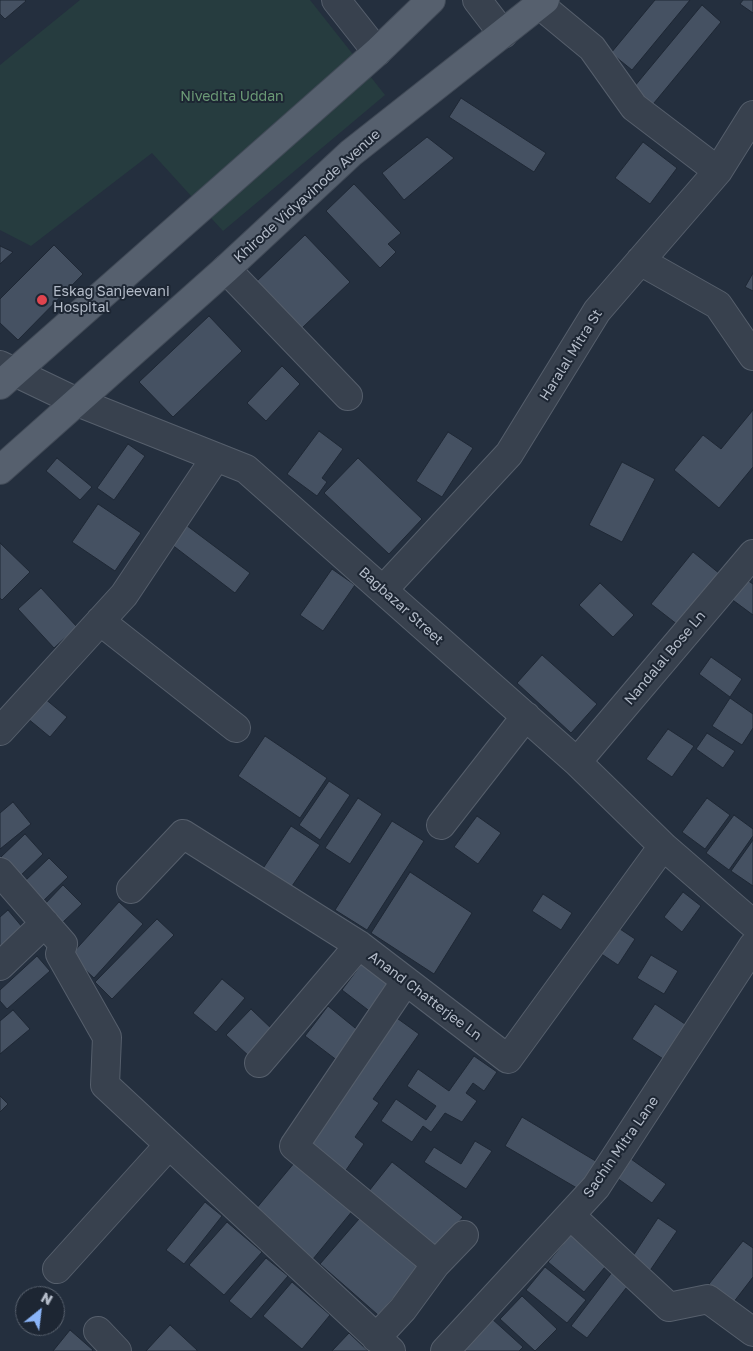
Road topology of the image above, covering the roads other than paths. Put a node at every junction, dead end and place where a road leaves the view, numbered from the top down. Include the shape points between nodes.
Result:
1 (336, 0) edge
2 (431, 0) edge
3 (477, 0) edge
4 (542, 2) edge
5 (503, 34) junction
6 (377, 52) junction
7 (753, 115) edge
8 (718, 171) junction
9 (640, 261) junction
10 (226, 269) junction
11 (753, 356) edge
12 (5, 374) edge
13 (348, 396) dead end
14 (75, 401) junction
15 (216, 457) junction
16 (0, 470) edge
17 (753, 554) edge
18 (383, 590) junction
19 (100, 621) junction
20 (526, 716) junction
21 (236, 728) dead end
22 (0, 731) edge
23 (577, 762) junction
24 (441, 825) dead end
25 (663, 846) junction
26 (0, 872) edge
27 (130, 889) dead end
28 (45, 923) junction
29 (753, 924) edge
30 (358, 946) junction
31 (753, 946) edge
32 (0, 966) edge
33 (405, 982) junction
34 (259, 1063) dead end
35 (169, 1145) junction
36 (571, 1216) junction
37 (464, 1235) dead end
38 (436, 1264) junction
39 (56, 1269) dead end
40 (749, 1321) edge
41 (98, 1331) dead end
42 (383, 1344) edge
43 (117, 1351) edge
44 (445, 1351) edge

1 - 6 street
2 - 6 main road
3 - 5 street
4 - 5 main road, Khirode Vidyavinode Avenue
4 - 8 street via 592,48 634,107
5 - 10 main road, Khirode Vidyavinode Avenue via 351,153
6 - 12 main road
7 - 8 street, Haralal Mitra St
8 - 9 street, Haralal Mitra St
9 - 11 street via 718,305
9 - 18 street, Haralal Mitra St via 596,311 509,454
10 - 13 street
10 - 14 main road, Khirode Vidyavinode Avenue
12 - 14 street, Bagbazar Street
14 - 15 street, Bagbazar Street
14 - 16 main road, Khirode Vidyavinode Avenue
15 - 18 street, Bagbazar Street via 246,469
15 - 19 street via 124,595
17 - 23 street, Nandalal Bose Ln
18 - 20 street, Bagbazar Street
19 - 21 street
19 - 22 street
20 - 23 street, Bagbazar Street
20 - 24 street
23 - 25 street, Bagbazar Street
25 - 29 street, Bagbazar Street
25 - 33 street, Anand Chatterjee Ln via 508,1059
26 - 28 street
27 - 30 street, Anand Chatterjee Ln via 183,834
28 - 32 street
28 - 35 street via 63,944 60,954 106,1037 105,1086
30 - 33 street, Anand Chatterjee Ln
30 - 34 street
31 - 36 street, Sachin Mitra Lane via 596,1187
33 - 38 street via 294,1146
35 - 39 street
35 - 42 street
36 - 40 street via 669,1307 708,1299
36 - 44 street, Sachin Mitra Lane
37 - 38 street
38 - 42 street via 403,1309
41 - 43 street

